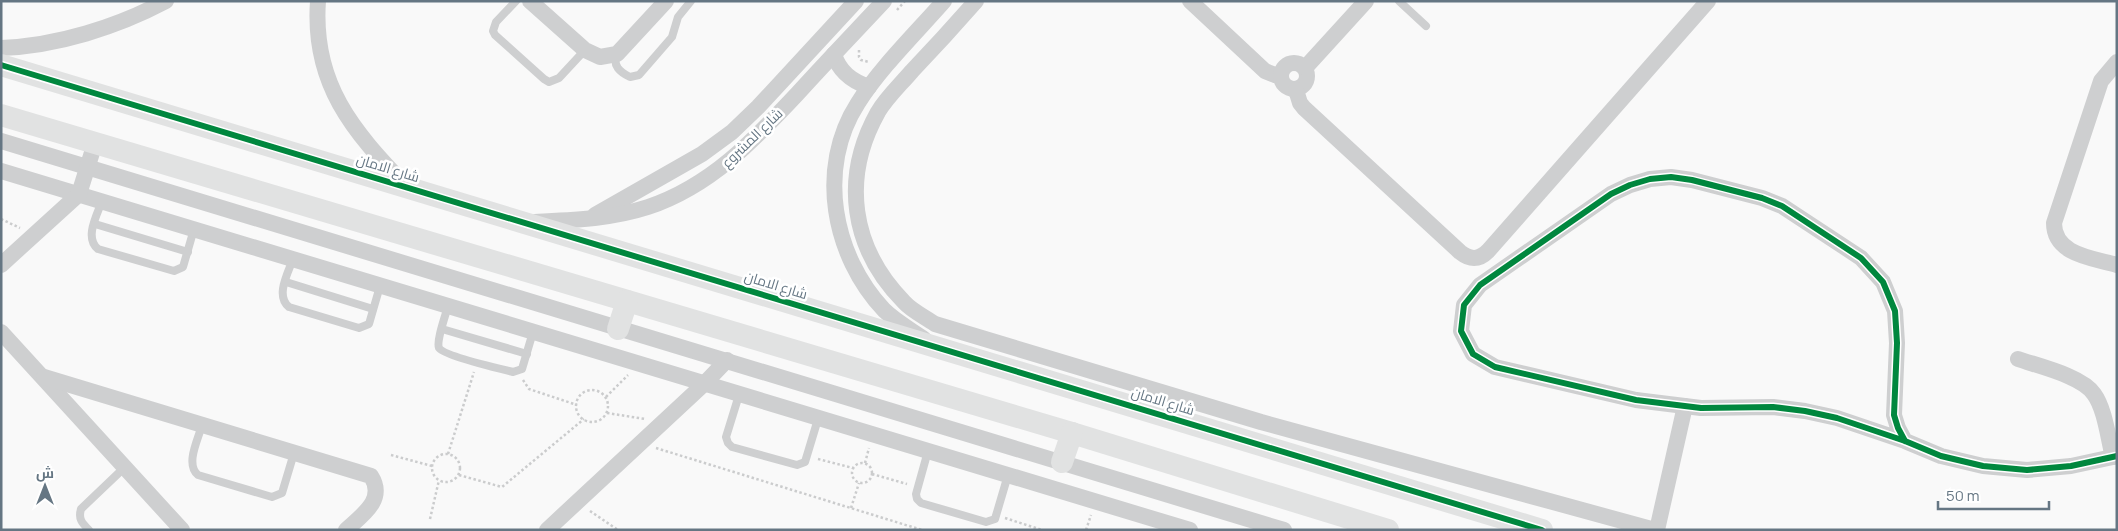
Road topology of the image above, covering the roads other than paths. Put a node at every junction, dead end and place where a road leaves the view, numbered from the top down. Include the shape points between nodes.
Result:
1 (318, 1) edge
2 (516, 1) edge
3 (530, 1) edge
4 (666, 1) edge
5 (691, 1) edge
6 (856, 1) edge
7 (944, 1) edge
8 (976, 1) edge
9 (1190, 1) edge
10 (1366, 1) edge
11 (1399, 1) edge
12 (1708, 1) edge
13 (161, 3) edge
14 (888, 8) edge
15 (1426, 26) dead end
16 (1, 48) edge
17 (585, 50) junction
18 (616, 54) junction
19 (834, 54) junction
20 (2117, 62) edge
21 (1, 65) edge
22 (1304, 68) junction
23 (1280, 75) junction
24 (868, 87) junction
25 (1296, 90) junction
26 (1, 115) edge
27 (1, 141) edge
28 (95, 143) junction
29 (88, 167) junction
30 (1, 171) edge
31 (406, 186) junction
32 (79, 194) junction
33 (102, 201) junction
34 (586, 220) junction
35 (525, 222) junction
36 (95, 224) junction
37 (194, 229) junction
38 (188, 252) junction
39 (293, 259) junction
40 (1, 265) edge
41 (2117, 265) edge
42 (286, 282) junction
43 (380, 286) junction
44 (627, 301) junction
45 (448, 306) junction
46 (373, 309) junction
47 (442, 329) junction
48 (618, 329) junction
49 (1, 332) edge
50 (533, 332) junction
51 (932, 345) junction
52 (526, 354) junction
53 (2018, 359) dead end
54 (727, 360) junction
55 (44, 377) junction
56 (704, 384) junction
57 (738, 395) junction
58 (1894, 401) junction
59 (1685, 406) junction
60 (818, 419) junction
61 (202, 425) junction
62 (1868, 428) junction
63 (1072, 433) junction
64 (1905, 441) junction
65 (928, 451) junction
66 (294, 453) junction
67 (2115, 456) edge
68 (1062, 462) junction
69 (125, 467) junction
70 (1008, 475) junction
71 (1184, 529) edge
72 (89, 530) edge
73 (182, 530) edge
74 (346, 530) edge
75 (547, 530) edge
76 (1284, 530) edge
77 (1388, 530) edge
78 (1542, 530) edge
79 (1656, 530) edge

1 - 31 street via 320,42 328,80 345,115 368,146
2 - 17 lane via 496,22 493,31 544,79 549,82 559,78
3 - 17 street
4 - 18 street
5 - 18 lane via 678,17 672,37 639,75 630,77 616,67
6 - 34 street via 732,132 702,154
7 - 24 street
8 - 79 street via 879,110 863,142 855,176 856,212 865,246 882,278 905,304 935,324 1224,411
9 - 23 street via 1265,71
10 - 22 street
11 - 15 lane
12 - 25 street via 1488,250 1475,259 1460,252 1311,114 1300,103
13 - 16 street via 107,26 57,41
14 - 19 street, شارع المشروع
17 - 18 street via 600,57
19 - 24 street via 836,64 845,74
19 - 34 street, شارع المشروع via 756,137 706,178 649,206
20 - 41 street via 2101,81 2054,223 2058,240 2066,248
21 - 31 street, شارع الامان
22 - 23 street via 1293,62
22 - 25 street via 1307,73 1305,84
23 - 25 street via 1284,86
24 - 51 street via 847,121 836,160 835,204 839,228 854,268 874,298 886,312
26 - 28 street
27 - 29 street
28 - 29 street
28 - 44 street
29 - 32 street
29 - 48 street
30 - 32 street
31 - 35 street, شارع الامان
32 - 33 street
32 - 40 street
33 - 36 lane
33 - 37 street
34 - 35 street, شارع المشروع
35 - 51 street, شارع الامان
36 - 38 lane
36 - 38 lane via 90,237 98,249 174,271 184,267
37 - 38 lane
37 - 39 street
39 - 42 lane
39 - 43 street
42 - 46 lane
42 - 46 lane via 282,295 288,307 359,328 369,324
43 - 45 street
43 - 46 lane
44 - 48 street
44 - 63 street
45 - 47 lane
45 - 50 street
47 - 52 lane
47 - 52 lane via 438,342 440,349 476,363 513,372 522,369
48 - 54 street
49 - 55 street
50 - 52 lane
50 - 56 street
51 - 78 street, شارع الامان
53 - 67 street via 2074,380 2094,393
54 - 56 street
54 - 68 street
55 - 61 street
55 - 69 street
56 - 57 street
56 - 75 street
57 - 60 street
57 - 60 lane via 726,437 732,447 797,465 805,462
58 - 59 street via 1895,311 1883,282 1861,258 1782,206 1692,180 1650,179 1618,191 1480,285 1464,305 1461,331 1473,354 1496,367 1636,400
58 - 62 street via 1884,418
58 - 64 street via 1896,422
59 - 62 street via 1773,407 1805,411
59 - 79 street
60 - 65 street
61 - 66 street
61 - 66 lane via 192,464 198,475 278,496 282,493
62 - 64 street
63 - 68 street
63 - 77 street
64 - 67 street via 1941,456 2027,470 2070,466
65 - 70 street
65 - 70 lane via 916,494 922,503 986,522 995,518
66 - 74 street via 371,476 377,490 373,503
68 - 76 street
69 - 72 lane via 81,509 81,522
69 - 73 street
70 - 71 street

